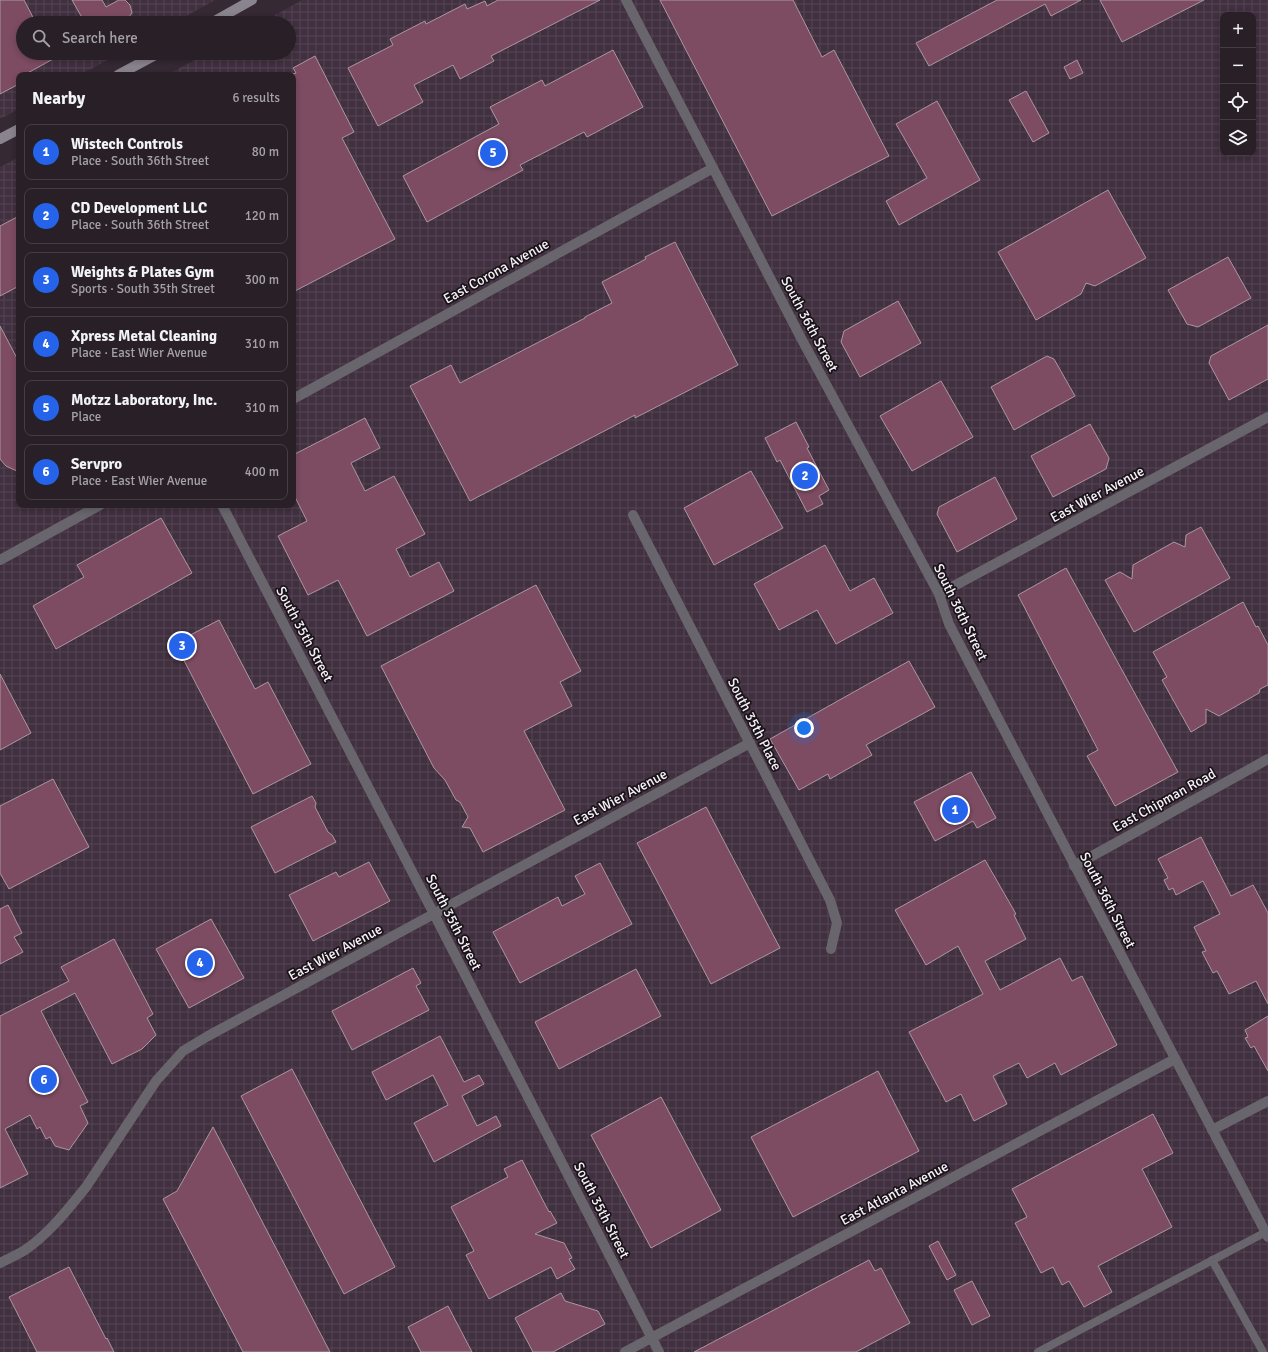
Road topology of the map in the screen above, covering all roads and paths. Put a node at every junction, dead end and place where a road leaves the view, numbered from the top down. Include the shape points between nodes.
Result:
1 (252, 0) edge
2 (626, 0) edge
3 (223, 16) edge
4 (146, 60) edge
5 (124, 72) edge
6 (16, 131) edge
7 (0, 139) edge
8 (713, 168) junction
9 (296, 397) edge
10 (1268, 418) edge
11 (95, 508) edge
12 (224, 508) edge
13 (633, 515) dead end
14 (0, 560) edge
15 (939, 594) junction
16 (750, 743) junction
17 (1268, 759) edge
18 (1074, 866) junction
19 (434, 914) junction
20 (831, 949) dead end
21 (1175, 1058) junction
22 (1268, 1101) edge
23 (1212, 1130) junction
24 (1267, 1235) edge
25 (1212, 1260) junction
26 (0, 1263) edge
27 (652, 1338) junction
28 (626, 1352) edge
29 (659, 1352) edge
30 (1038, 1352) edge
31 (1264, 1352) edge

1 - 3 main road
2 - 8 street, South 36th Street
4 - 5 main road
6 - 7 main road
8 - 9 street, East Corona Avenue
8 - 15 street, South 36th Street
10 - 15 street, East Wier Avenue
11 - 14 street
12 - 19 street, South 35th Street
13 - 16 street, South 35th Place
15 - 18 street, South 36th Street via 949,624
16 - 19 street, East Wier Avenue
16 - 20 street, South 35th Place via 830,900 836,923
17 - 18 street, East Chipman Road
18 - 21 street, South 36th Street
19 - 26 street, East Wier Avenue via 184,1051 156,1081 76,1200 50,1229 26,1249
19 - 27 street, South 35th Street
21 - 23 street, South 36th Street
21 - 27 street, East Atlanta Avenue
22 - 23 street
23 - 24 street, South 36th Street
24 - 25 lane
25 - 30 lane
25 - 31 lane
27 - 28 street, East Atlanta Avenue
27 - 29 street, South 35th Street

